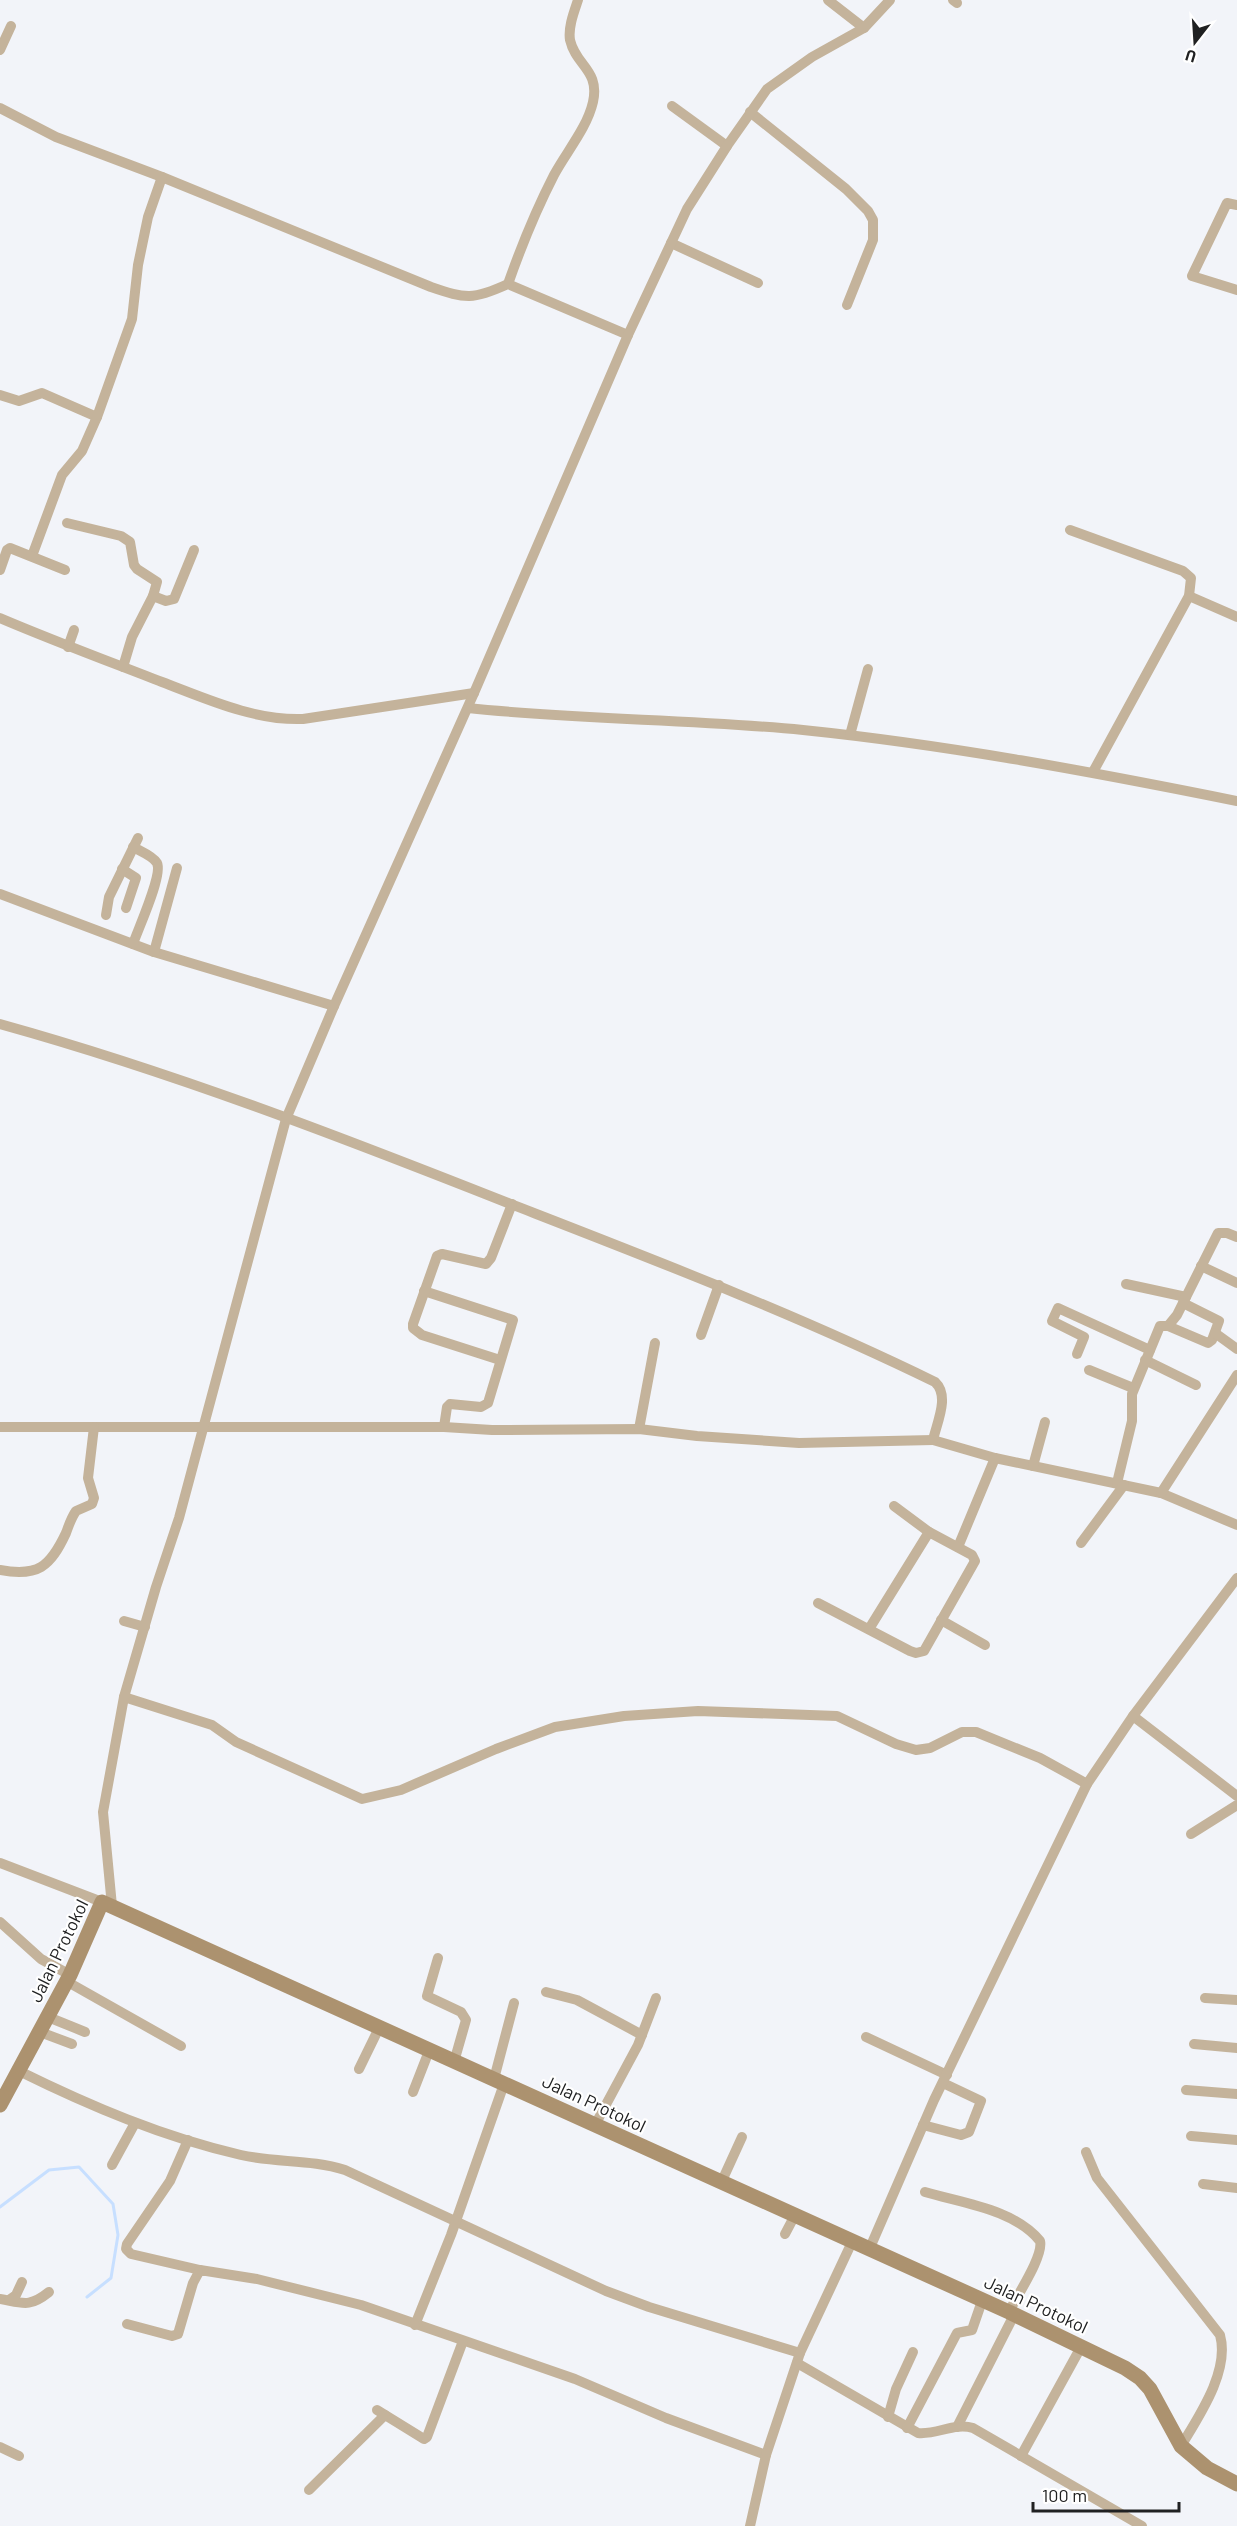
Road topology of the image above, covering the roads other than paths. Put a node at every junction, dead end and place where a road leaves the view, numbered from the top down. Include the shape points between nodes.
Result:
1 (578, 0) edge
2 (828, 0) edge
3 (890, 0) edge
4 (11, 26) dead end
5 (864, 28) junction
6 (0, 50) edge
7 (672, 106) dead end
8 (0, 108) edge
9 (750, 112) junction
10 (727, 146) junction
11 (162, 177) junction
12 (1237, 205) edge
13 (671, 243) junction
14 (758, 283) dead end
15 (508, 284) junction
16 (1237, 289) edge
17 (847, 305) dead end
18 (628, 335) junction
19 (0, 395) edge
20 (97, 417) junction
21 (67, 523) dead end
22 (1070, 530) dead end
23 (194, 550) dead end
24 (32, 556) junction
25 (0, 570) edge
26 (65, 570) dead end
27 (153, 596) junction
28 (1189, 596) junction
29 (1237, 617) edge
30 (0, 618) edge
31 (74, 630) dead end
32 (68, 647) junction
33 (123, 667) junction
34 (868, 669) dead end
35 (474, 693) junction
36 (468, 708) junction
37 (850, 735) junction
38 (1093, 772) junction
39 (1237, 801) edge
40 (177, 868) dead end
41 (122, 870) junction
42 (0, 894) edge
43 (126, 908) dead end
44 (106, 915) dead end
45 (133, 944) junction
46 (154, 952) junction
47 (334, 1006) junction
48 (0, 1024) edge
49 (286, 1119) junction
50 (512, 1204) junction
51 (1237, 1237) edge
52 (1201, 1266) junction
53 (1237, 1283) edge
54 (1126, 1284) dead end
55 (719, 1285) junction
56 (424, 1291) junction
57 (1184, 1300) junction
58 (1091, 1323) junction
59 (1168, 1326) junction
60 (1215, 1333) junction
61 (701, 1335) dead end
62 (1084, 1337) junction
63 (655, 1342) dead end
64 (1237, 1348) edge
65 (1150, 1350) junction
66 (1077, 1354) dead end
67 (500, 1360) junction
68 (1145, 1360) junction
69 (1089, 1370) dead end
70 (1237, 1375) edge
71 (1196, 1385) dead end
72 (1133, 1388) junction
73 (1045, 1422) dead end
74 (0, 1427) edge
75 (94, 1427) junction
76 (444, 1427) junction
77 (204, 1428) junction
78 (639, 1429) junction
79 (933, 1440) junction
80 (995, 1458) junction
81 (1033, 1466) junction
82 (1121, 1484) junction
83 (1161, 1493) junction
84 (894, 1506) dead end
85 (1237, 1525) edge
86 (929, 1532) junction
87 (1081, 1544) dead end
88 (958, 1547) junction
89 (0, 1570) edge
90 (1237, 1578) edge
91 (818, 1604) dead end
92 (941, 1620) junction
93 (124, 1621) dead end
94 (144, 1627) junction
95 (869, 1629) junction
96 (985, 1645) dead end
97 (124, 1697) junction
98 (1132, 1716) junction
99 (1087, 1784) junction
100 (1237, 1796) edge
101 (1237, 1805) edge
102 (1191, 1834) dead end
103 (0, 1863) edge
104 (107, 1904) junction
105 (0, 1922) edge
106 (438, 1958) dead end
107 (68, 1978) junction
108 (546, 1992) dead end
109 (656, 1998) dead end
110 (1205, 1998) dead end
111 (1237, 2000) edge
112 (514, 2003) dead end
113 (48, 2017) junction
114 (379, 2028) junction
115 (40, 2032) junction
116 (85, 2032) dead end
117 (642, 2035) junction
118 (866, 2037) dead end
119 (72, 2044) dead end
120 (1194, 2044) dead end
121 (181, 2046) dead end
122 (1237, 2048) edge
123 (429, 2051) junction
124 (454, 2062) junction
125 (359, 2068) dead end
126 (19, 2071) junction
127 (945, 2079) junction
128 (499, 2082) junction
129 (1186, 2090) dead end
130 (413, 2092) dead end
131 (1237, 2094) edge
132 (0, 2105) edge
133 (135, 2122) junction
134 (595, 2125) junction
135 (923, 2125) junction
136 (1191, 2136) dead end
137 (742, 2137) dead end
138 (188, 2140) junction
139 (1237, 2140) edge
140 (1086, 2152) dead end
141 (112, 2165) dead end
142 (721, 2183) junction
143 (1203, 2184) dead end
144 (1237, 2188) edge
145 (925, 2192) dead end
146 (794, 2217) junction
147 (455, 2223) junction
148 (785, 2234) dead end
149 (852, 2242) junction
150 (869, 2250) junction
151 (200, 2270) junction
152 (22, 2282) dead end
153 (49, 2292) dead end
154 (5, 2300) edge
155 (982, 2301) junction
156 (1011, 2313) junction
157 (127, 2324) dead end
158 (415, 2325) junction
159 (463, 2341) junction
160 (1081, 2347) junction
161 (913, 2352) dead end
162 (799, 2358) junction
163 (888, 2417) junction
164 (957, 2427) junction
165 (907, 2428) junction
166 (1181, 2446) junction
167 (0, 2447) edge
168 (766, 2455) junction
169 (19, 2456) dead end
170 (1021, 2456) junction
171 (1237, 2484) edge
172 (309, 2490) dead end
173 (750, 2526) edge
174 (1142, 2526) edge

1 - 15 street via 570,38 592,75 593,103 534,214
2 - 5 street
3 - 5 street
4 - 6 street
5 - 9 street via 778,81
7 - 10 street
8 - 11 street via 56,136
9 - 10 street
9 - 17 street via 846,189 873,220 873,240
10 - 13 street via 687,209
11 - 15 street via 451,294 476,297
11 - 20 street via 148,217 132,319
12 - 16 street via 1227,203 1192,276
13 - 14 street
13 - 18 street
15 - 18 street
18 - 35 street
19 - 20 street via 19,401 42,393
20 - 24 street via 82,451 62,475
21 - 27 street via 130,542 134,565 157,582
22 - 28 street via 1183,571 1191,578
23 - 27 street via 174,599 166,601
24 - 25 street via 7,550
24 - 26 street
27 - 33 street via 132,637
28 - 29 street
28 - 38 street
30 - 32 street
31 - 32 street
32 - 33 street
33 - 35 street via 228,706 282,720
34 - 37 street
35 - 36 street
36 - 37 street
36 - 47 street
37 - 38 street
38 - 39 street
40 - 46 street
41 - 43 street via 136,878
41 - 44 street via 109,897
41 - 45 street via 136,842 157,867 153,891
42 - 45 street
45 - 46 street
46 - 47 street
47 - 49 street
48 - 49 street via 206,1089
49 - 50 street
49 - 77 street
50 - 55 street
50 - 56 street via 489,1262 483,1265 438,1255
51 - 52 street via 1218,1233
52 - 53 street
52 - 57 street
54 - 57 street
55 - 61 street
55 - 79 street via 935,1382 943,1397
56 - 67 street via 413,1319 417,1332
56 - 67 street via 511,1318
57 - 59 street
57 - 60 street via 1219,1321
58 - 62 street
58 - 62 street via 1058,1308 1052,1321
58 - 65 street
59 - 60 street via 1208,1343
59 - 65 street via 1160,1326
60 - 64 street
62 - 66 street
63 - 78 street
65 - 68 street
67 - 76 street via 488,1403 481,1407 450,1404
68 - 71 street
68 - 72 street
69 - 72 street
70 - 83 street
72 - 82 street via 1132,1421
73 - 81 street
74 - 75 street
75 - 77 street
75 - 89 street via 88,1478 92,1504 76,1511 60,1546 44,1566 23,1573
76 - 77 street
76 - 78 street
77 - 94 street
78 - 79 street via 799,1443
79 - 80 street
80 - 81 street
80 - 88 street
81 - 82 street
82 - 83 street
82 - 87 street
83 - 85 street
84 - 86 street
86 - 88 street
86 - 95 street
88 - 92 street via 975,1561
90 - 98 street
91 - 95 street
92 - 95 street via 920,1653
92 - 96 street
93 - 94 street
94 - 97 street
97 - 99 street via 212,1725 236,1742 362,1799 401,1790 555,1727 624,1716 698,1711 837,1716 916,1750 930,1748 962,1732 976,1732 1040,1758
97 - 104 street via 103,1812
98 - 99 street
98 - 100 street
99 - 127 street
101 - 102 street
103 - 104 street
104 - 107 street, Jalan Protokol
104 - 114 street, Jalan Protokol
105 - 107 street
106 - 124 street via 427,1996 460,2012 466,2020
107 - 113 street, Jalan Protokol
107 - 121 street
108 - 117 street via 577,2000
109 - 117 street
110 - 111 street
112 - 128 street
113 - 115 street, Jalan Protokol
113 - 116 street
114 - 123 street, Jalan Protokol
114 - 125 street
115 - 119 street
115 - 126 street, Jalan Protokol
117 - 134 street
118 - 127 street
120 - 122 street
123 - 124 street, Jalan Protokol
123 - 130 street
124 - 128 street, Jalan Protokol
126 - 132 street, Jalan Protokol
126 - 133 street via 88,2105
127 - 135 street
127 - 135 street via 981,2101 969,2132 955,2134
128 - 134 street, Jalan Protokol
128 - 147 street
129 - 131 street
133 - 138 street
133 - 141 street
134 - 142 street, Jalan Protokol
135 - 150 street
136 - 139 street
137 - 142 street
138 - 147 street via 245,2156 338,2168
138 - 151 street via 170,2181 126,2249 131,2254
140 - 166 street via 1097,2178 1220,2335 1224,2349 1212,2389
142 - 146 street, Jalan Protokol
143 - 144 street
145 - 156 street via 998,2213 1040,2241 1042,2246
146 - 148 street
146 - 149 street, Jalan Protokol
147 - 158 street
147 - 162 street via 606,2291
149 - 150 street, Jalan Protokol
149 - 162 street
150 - 155 street, Jalan Protokol
151 - 157 street via 178,2334 172,2336
151 - 158 street via 322,2295
152 - 154 street via 16,2295
153 - 154 street via 36,2303
155 - 156 street, Jalan Protokol
155 - 165 street via 972,2330 957,2333
156 - 160 street, Jalan Protokol
156 - 164 street
158 - 159 street
159 - 168 street via 575,2379
159 - 172 street via 427,2437 381,2413
160 - 166 street, Jalan Protokol via 1140,2378 1162,2408
160 - 170 street
161 - 163 street
162 - 163 street
162 - 168 street
163 - 165 street
164 - 165 street via 926,2434
164 - 170 street via 973,2428
166 - 171 street, Jalan Protokol via 1207,2468
167 - 169 street
168 - 173 street
170 - 174 street

